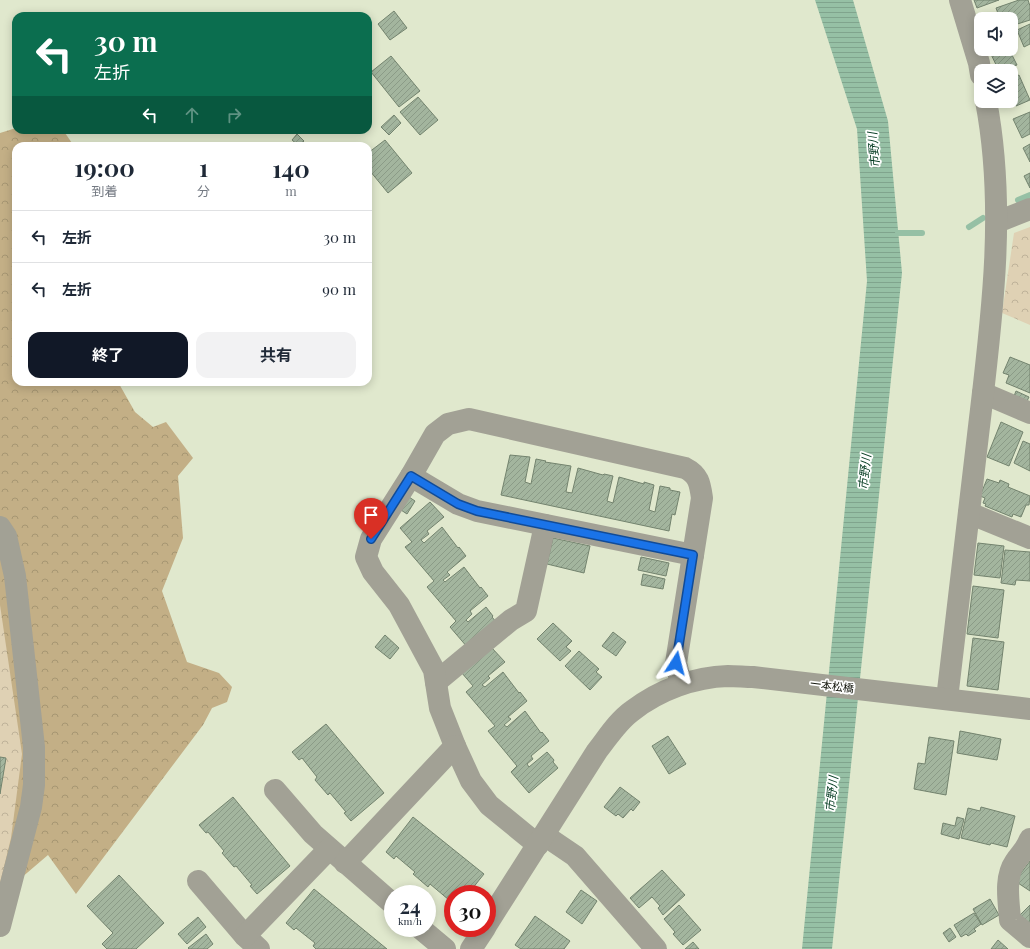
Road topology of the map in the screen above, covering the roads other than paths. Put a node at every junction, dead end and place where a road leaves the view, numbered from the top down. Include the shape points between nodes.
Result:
1 (960, 0) edge
2 (979, 64) edge
3 (987, 108) edge
4 (1030, 209) edge
5 (997, 222) junction
6 (983, 392) junction
7 (1030, 413) edge
8 (411, 476) junction
9 (969, 513) junction
10 (545, 525) junction
11 (0, 527) edge
12 (1030, 538) edge
13 (693, 555) junction
14 (436, 682) junction
15 (681, 684) junction
16 (947, 699) junction
17 (1030, 709) edge
18 (455, 746) junction
19 (275, 790) dead end
20 (1030, 839) edge
21 (541, 840) junction
22 (329, 849) junction
23 (345, 863) junction
24 (198, 881) dead end
25 (384, 896) edge
26 (496, 910) edge
27 (0, 926) edge
28 (431, 937) edge
29 (479, 937) edge
30 (1030, 938) edge
31 (252, 943) edge
32 (445, 949) edge
33 (471, 949) edge
34 (656, 949) edge

1 - 2 street
3 - 5 street
4 - 5 street
5 - 6 street
6 - 7 street
6 - 9 street
8 - 10 street via 458,504 477,511
8 - 13 street via 435,434 448,424 469,419 685,468 693,472 698,479 702,498
8 - 14 street via 371,539 366,557 373,572 400,605 434,670
9 - 12 street
9 - 16 street
10 - 13 street
10 - 14 street via 526,611 511,620
11 - 27 street via 6,536 15,576 34,747 34,785 31,807
13 - 15 street via 676,663
14 - 18 street via 440,708
15 - 16 street, 一本松橋 via 704,678 728,676 764,678
15 - 21 street, 一本松橋 via 631,712 612,732 597,751
16 - 17 street, 一本松橋
18 - 21 street via 471,781 489,804
18 - 23 street
19 - 22 street
20 - 30 street via 1026,849 1014,862 1008,892 1010,920
21 - 26 street, 一本松橋
21 - 34 street via 575,856
22 - 23 street
22 - 31 street
23 - 25 street
24 - 31 street
28 - 32 street
29 - 33 street

